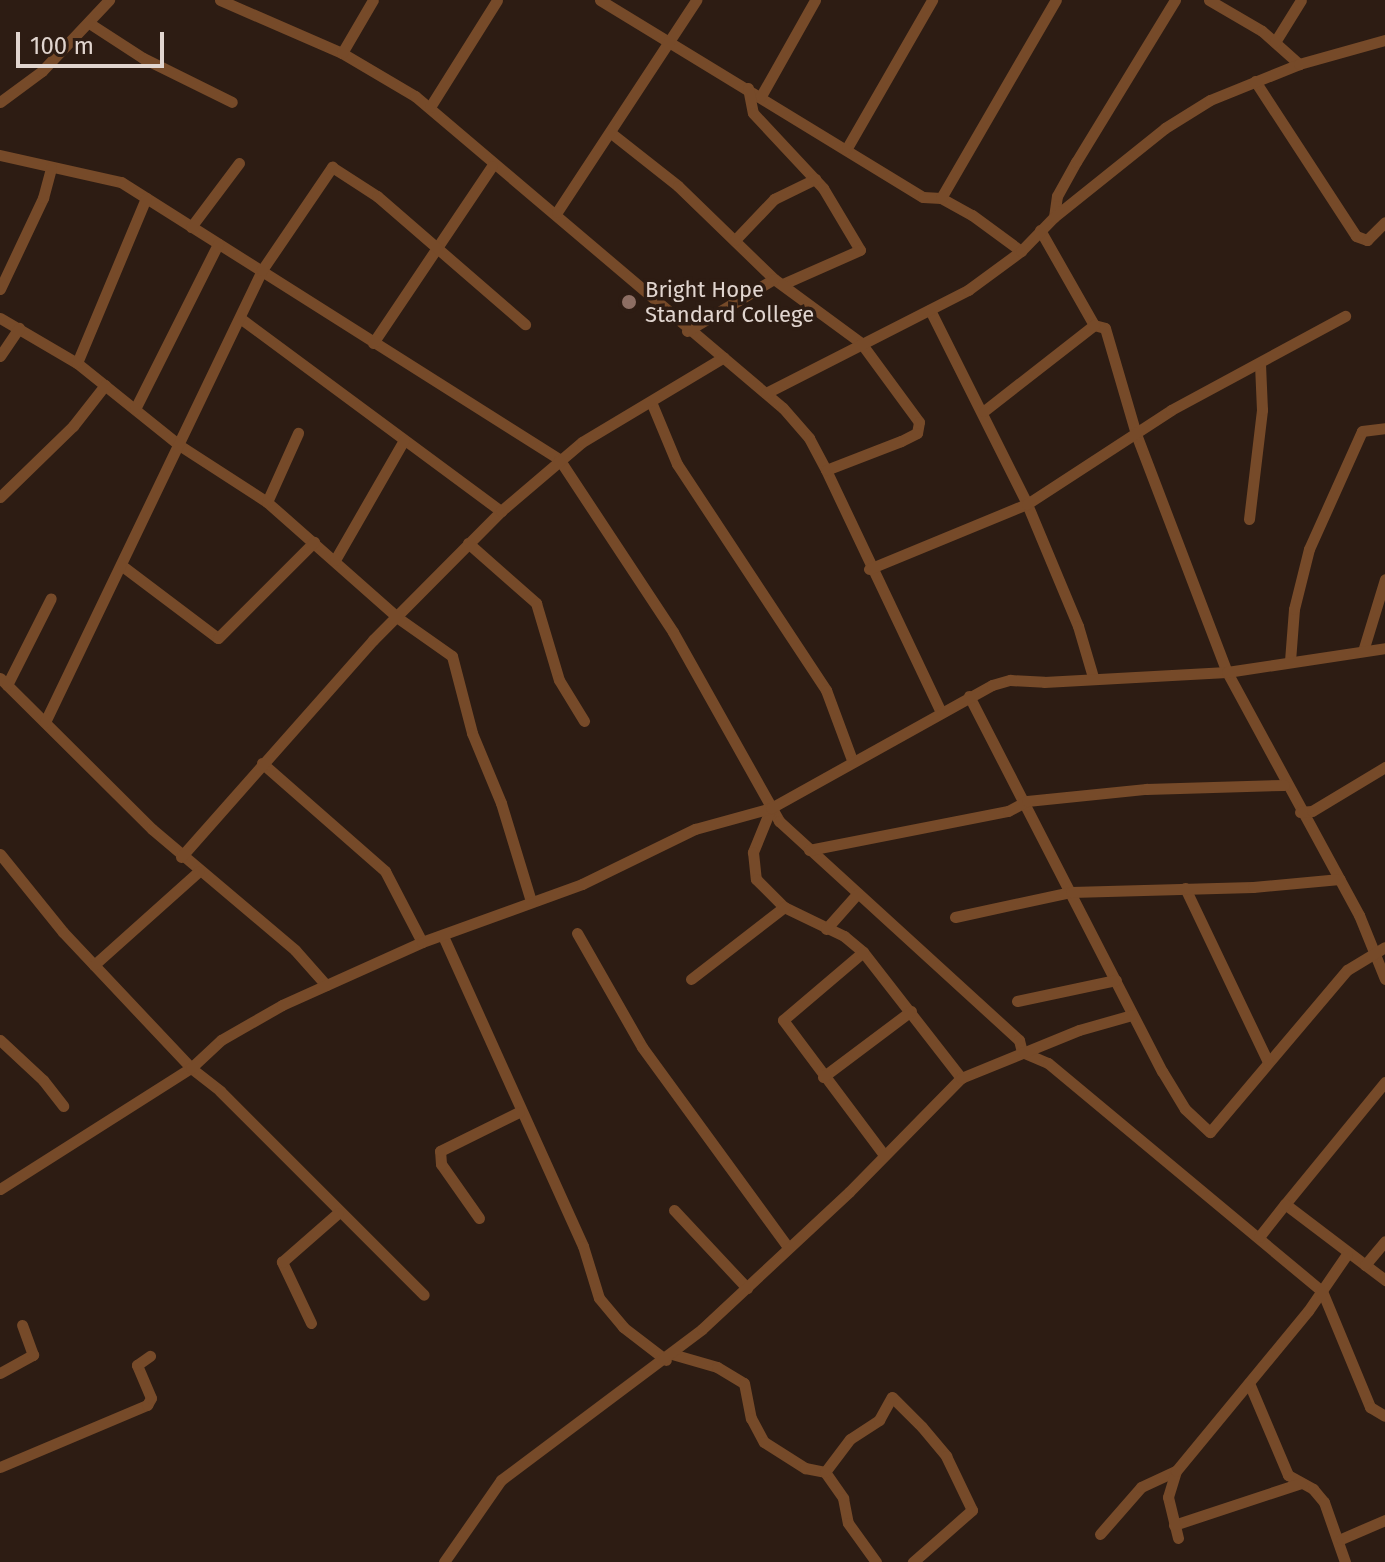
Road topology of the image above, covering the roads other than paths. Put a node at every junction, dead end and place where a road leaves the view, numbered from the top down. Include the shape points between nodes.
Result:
1 (109, 0) edge
2 (220, 0) edge
3 (373, 0) edge
4 (497, 0) edge
5 (600, 0) edge
6 (696, 0) edge
7 (815, 0) edge
8 (932, 0) edge
9 (1056, 0) edge
10 (1175, 0) edge
11 (1209, 0) edge
12 (1301, 0) edge
13 (89, 23) junction
14 (1385, 40) edge
15 (669, 41) junction
16 (1275, 42) junction
17 (342, 53) junction
18 (1299, 64) junction
19 (1255, 81) junction
20 (748, 88) junction
21 (761, 96) junction
22 (0, 102) edge
23 (232, 102) dead end
24 (430, 107) junction
25 (611, 133) junction
26 (847, 148) junction
27 (0, 155) edge
28 (239, 163) dead end
29 (492, 166) junction
30 (51, 168) junction
31 (815, 179) junction
32 (146, 198) junction
33 (941, 198) junction
34 (557, 212) junction
35 (1054, 217) junction
36 (1385, 222) edge
37 (191, 227) junction
38 (1040, 230) junction
39 (740, 237) junction
40 (218, 244) junction
41 (438, 251) junction
42 (1021, 251) junction
43 (262, 270) junction
44 (779, 282) junction
45 (0, 289) edge
46 (930, 310) junction
47 (1345, 316) dead end
48 (0, 318) edge
49 (240, 318) junction
50 (525, 324) dead end
51 (1094, 325) junction
52 (19, 328) junction
53 (687, 331) junction
54 (373, 343) junction
55 (861, 343) junction
56 (0, 356) edge
57 (724, 357) junction
58 (77, 363) junction
59 (1256, 369) junction
60 (105, 385) junction
61 (766, 393) junction
62 (652, 404) junction
63 (135, 409) junction
64 (984, 411) junction
65 (1385, 428) edge
66 (298, 433) dead end
67 (1136, 434) junction
68 (404, 440) junction
69 (179, 445) junction
70 (559, 459) junction
71 (826, 470) junction
72 (0, 497) edge
73 (267, 502) junction
74 (1027, 504) junction
75 (501, 511) junction
76 (1249, 519) dead end
77 (314, 542) junction
78 (468, 543) junction
79 (335, 560) junction
80 (121, 565) junction
81 (869, 569) junction
82 (1385, 579) edge
83 (51, 598) dead end
84 (398, 618) junction
85 (1385, 648) edge
86 (1363, 651) junction
87 (1290, 661) junction
88 (1227, 672) junction
89 (1093, 677) junction
90 (4, 682) edge
91 (969, 696) junction
92 (940, 710) junction
93 (584, 721) dead end
94 (45, 722) junction
95 (852, 760) junction
96 (262, 763) junction
97 (1385, 767) edge
98 (1284, 785) junction
99 (1027, 801) junction
100 (771, 808) junction
101 (1306, 815) junction
102 (809, 850) junction
103 (0, 854) edge
104 (181, 857) junction
105 (198, 872) junction
106 (1340, 879) junction
107 (1185, 888) junction
108 (1071, 892) junction
109 (857, 894) junction
110 (531, 901) junction
111 (784, 907) junction
112 (955, 917) dead end
113 (826, 929) junction
114 (577, 933) dead end
115 (443, 936) junction
116 (422, 942) junction
117 (1385, 947) edge
118 (863, 952) junction
119 (1374, 953) junction
120 (94, 965) junction
121 (691, 979) dead end
122 (1385, 979) edge
123 (1116, 980) junction
124 (326, 985) junction
125 (1017, 1001) dead end
126 (911, 1011) junction
127 (1132, 1015) junction
128 (0, 1040) edge
129 (1022, 1052) junction
130 (1268, 1062) junction
131 (191, 1068) junction
132 (823, 1077) junction
133 (961, 1078) junction
134 (1385, 1082) edge
135 (63, 1106) dead end
136 (519, 1112) junction
137 (884, 1155) junction
138 (0, 1189) edge
139 (1285, 1204) junction
140 (674, 1210) dead end
141 (338, 1213) junction
142 (479, 1218) dead end
143 (1259, 1237) junction
144 (1385, 1241) edge
145 (788, 1247) junction
146 (1347, 1254) junction
147 (1365, 1265) junction
148 (1385, 1280) edge
149 (747, 1288) junction
150 (1322, 1291) junction
151 (424, 1295) dead end
152 (311, 1323) dead end
153 (22, 1325) dead end
154 (150, 1356) dead end
155 (669, 1357) junction
156 (0, 1373) edge
157 (1249, 1383) junction
158 (1385, 1416) edge
159 (0, 1467) edge
160 (1176, 1471) junction
161 (825, 1472) junction
162 (1301, 1483) junction
163 (1385, 1520) edge
164 (1174, 1525) junction
165 (1100, 1534) dead end
166 (1178, 1538) dead end
167 (1341, 1539) junction
168 (444, 1562) edge
169 (876, 1562) edge
170 (913, 1562) edge
171 (1345, 1562) edge

1 - 13 street
2 - 17 street
3 - 17 street
4 - 24 street
5 - 15 street
6 - 15 street
7 - 21 street
8 - 26 street
9 - 33 street
10 - 35 street via 1070,174
11 - 16 street
12 - 16 street
13 - 22 street via 42,71
13 - 23 street via 143,58
14 - 18 street
15 - 20 street
15 - 25 street
16 - 18 street
17 - 24 street
18 - 19 street
19 - 35 street via 1165,128
19 - 36 street via 1356,236 1367,240
20 - 21 street
20 - 31 street via 753,113
21 - 26 street
24 - 29 street
25 - 34 street
25 - 39 street
26 - 33 street via 923,197
27 - 30 street
28 - 37 street
29 - 34 street
29 - 41 street
30 - 32 street via 106,175
30 - 45 street via 43,198
31 - 39 street via 774,199
31 - 44 street via 860,250
32 - 37 street
32 - 58 street
33 - 42 street
34 - 53 street
35 - 38 street
37 - 40 street
38 - 42 street
38 - 51 street
39 - 44 street
40 - 43 street
40 - 63 street
41 - 43 street via 377,196 332,167
41 - 50 street
41 - 54 street
42 - 46 street
43 - 49 street
43 - 54 street
44 - 53 street
44 - 55 street
46 - 55 street
46 - 64 street
47 - 59 street
48 - 52 street
49 - 68 street
49 - 69 street
51 - 64 street
51 - 67 street via 1102,325 1107,333
52 - 56 street
52 - 58 street
53 - 57 street
54 - 70 street
55 - 61 street
55 - 71 street via 919,422 917,433
57 - 61 street
57 - 62 street
58 - 60 street
59 - 67 street
59 - 76 street via 1262,410
60 - 63 street
60 - 72 street via 73,426
61 - 71 street via 809,438
62 - 70 street
62 - 95 street via 677,464 826,690
63 - 69 street
64 - 74 street
65 - 87 street via 1362,431 1309,549 1294,609
66 - 73 street
67 - 74 street
67 - 88 street
68 - 75 street
68 - 79 street
69 - 73 street
69 - 80 street
70 - 75 street
70 - 100 street via 673,632
71 - 81 street
73 - 77 street
74 - 81 street
74 - 89 street via 1078,626
75 - 78 street
77 - 79 street
77 - 80 street via 218,638
78 - 84 street
78 - 93 street via 536,603 559,680
79 - 84 street
80 - 94 street
81 - 92 street
82 - 86 street
83 - 90 street
84 - 96 street
84 - 110 street via 452,656 472,733 501,803
85 - 86 street
86 - 87 street
87 - 88 street
88 - 89 street
88 - 98 street
89 - 91 street via 1010,680
90 - 94 street
91 - 92 street
91 - 99 street
92 - 95 street
94 - 104 street
95 - 100 street
96 - 104 street
96 - 116 street via 385,871
97 - 101 street
98 - 99 street via 1146,789
98 - 101 street
99 - 102 street via 1008,811
99 - 108 street
100 - 102 street
100 - 110 street via 695,829 582,884
100 - 111 street via 751,864 767,893
101 - 106 street
102 - 109 street
103 - 120 street
104 - 105 street
105 - 120 street
105 - 124 street via 295,950
106 - 107 street
106 - 119 street
107 - 108 street
107 - 130 street
108 - 112 street
108 - 123 street
109 - 113 street
109 - 129 street via 1019,1040
110 - 115 street
111 - 113 street
111 - 121 street
113 - 118 street
114 - 145 street via 642,1047
115 - 116 street
115 - 136 street
116 - 124 street
117 - 119 street
118 - 126 street
118 - 132 street via 783,1020
119 - 122 street
119 - 130 street via 1347,970
120 - 131 street
123 - 125 street
123 - 127 street
124 - 131 street via 221,1040
126 - 132 street
126 - 133 street
127 - 129 street
127 - 130 street via 1179,1100 1210,1132
128 - 135 street
129 - 133 street
129 - 143 street via 1048,1063
131 - 138 street
131 - 141 street
132 - 137 street
133 - 137 street
134 - 139 street
136 - 142 street via 440,1151 441,1164
136 - 155 street via 583,1246 599,1298 623,1327
137 - 145 street
139 - 143 street
139 - 146 street
140 - 149 street
141 - 151 street
141 - 152 street via 282,1262
143 - 150 street
144 - 147 street
145 - 149 street
146 - 147 street
146 - 150 street
147 - 148 street
149 - 155 street
150 - 157 street
150 - 158 street via 1370,1407
153 - 156 street via 33,1355
154 - 159 street via 137,1365 151,1398 147,1405
155 - 161 street via 717,1367 744,1383 751,1418 764,1442 805,1468
155 - 168 street via 501,1480
157 - 160 street
157 - 162 street via 1288,1475
160 - 164 street via 1168,1497
160 - 165 street via 1141,1487
161 - 169 street via 843,1498 848,1523
161 - 170 street via 850,1439 879,1420 892,1397 912,1417 946,1456 972,1510
162 - 164 street
162 - 167 street via 1324,1502
163 - 167 street
164 - 166 street
167 - 171 street

